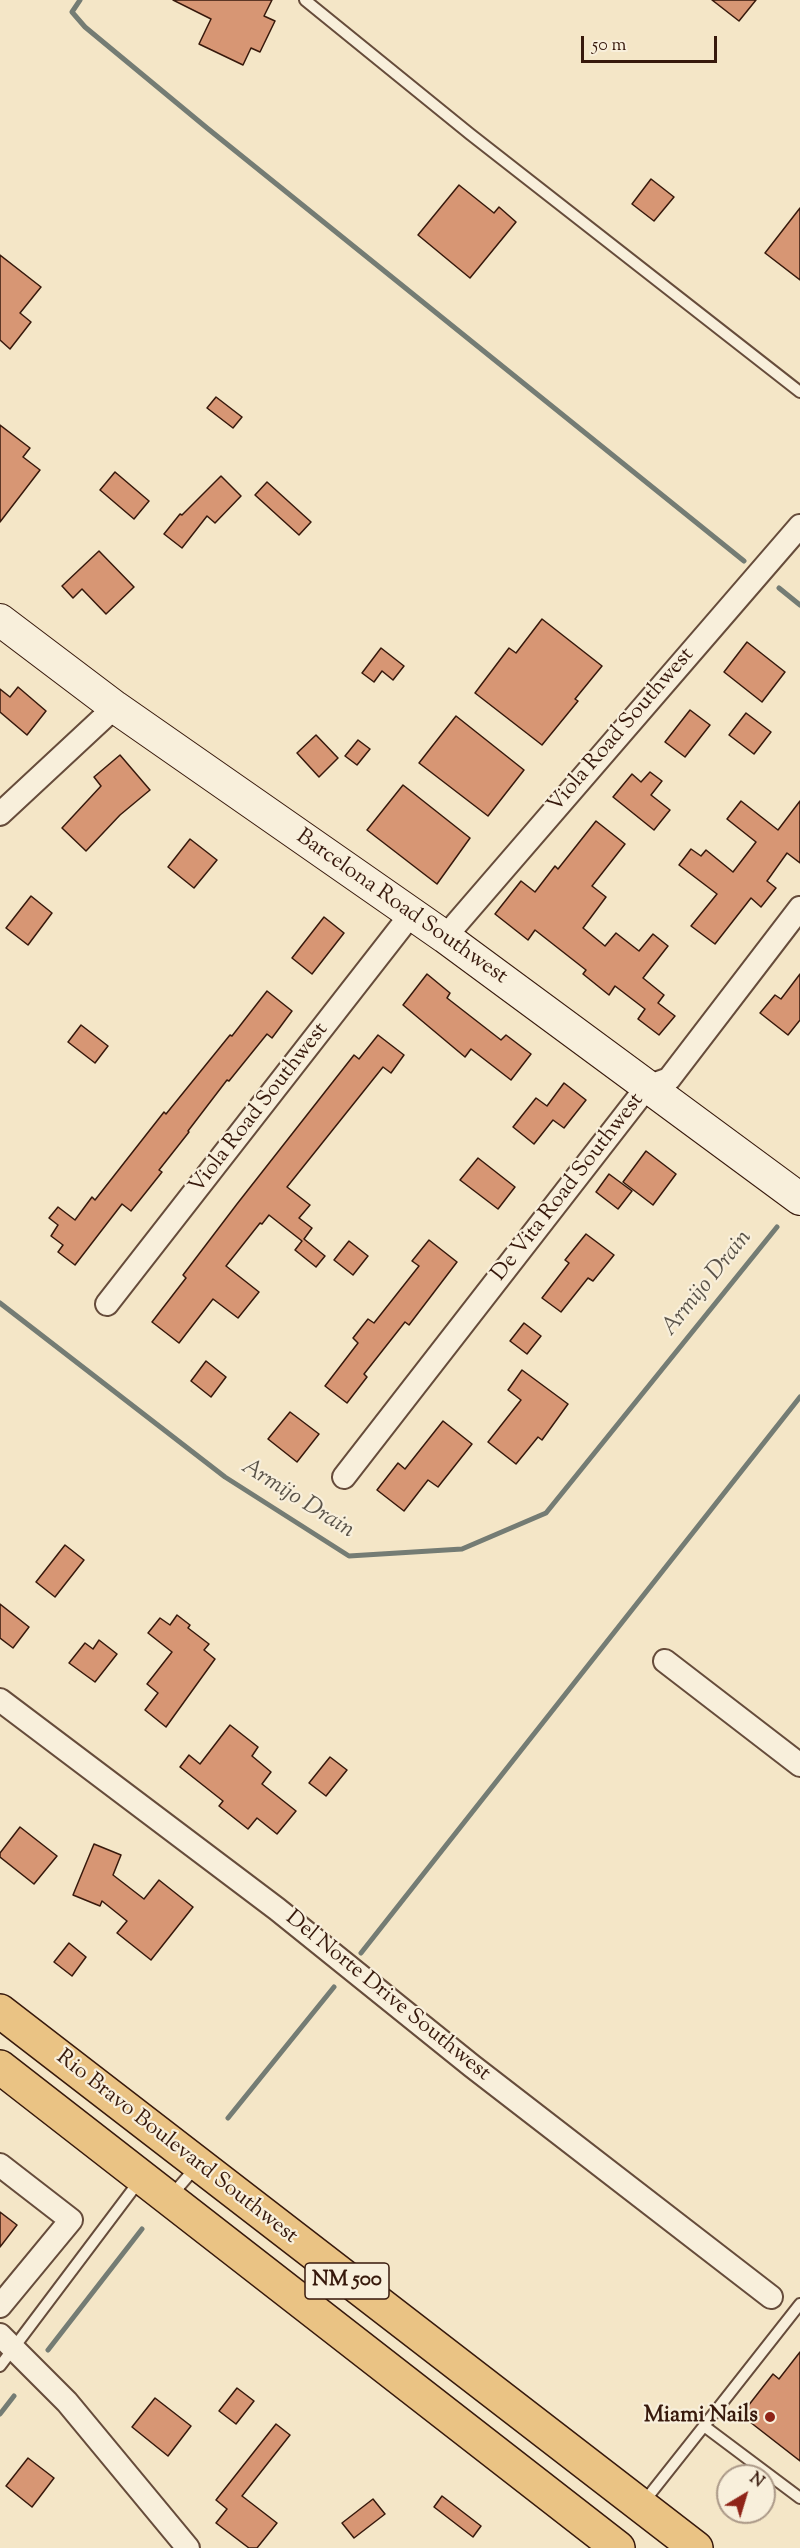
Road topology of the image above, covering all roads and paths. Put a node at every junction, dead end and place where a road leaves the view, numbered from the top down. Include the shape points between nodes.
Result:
1 (305, 0) edge
2 (800, 392) edge
3 (800, 526) edge
4 (0, 620) edge
5 (114, 707) junction
6 (0, 814) edge
7 (800, 908) edge
8 (412, 913) junction
9 (445, 937) junction
10 (647, 1088) junction
11 (800, 1199) edge
12 (107, 1304) dead end
13 (344, 1477) dead end
14 (665, 1661) dead end
15 (0, 1700) edge
16 (800, 1765) edge
17 (0, 2012) edge
18 (0, 2067) edge
19 (0, 2165) edge
20 (197, 2165) junction
21 (142, 2177) junction
22 (169, 2198) junction
23 (771, 2297) dead end
24 (800, 2304) edge
25 (0, 2306) edge
26 (4, 2350) edge
27 (704, 2426) junction
28 (800, 2498) edge
29 (641, 2506) junction
30 (188, 2548) edge
31 (618, 2548) edge
32 (696, 2548) edge

1 - 2 lane
3 - 9 street, Viola Road Southwest
4 - 5 street, Barcelona Road Southwest
5 - 6 street
5 - 8 street, Barcelona Road Southwest
7 - 10 street, De Vita Road Southwest via 669,1079
8 - 9 street, Barcelona Road Southwest
8 - 12 street, Viola Road Southwest
9 - 10 street, Barcelona Road Southwest
10 - 11 street, Barcelona Road Southwest
10 - 13 street, De Vita Road Southwest
14 - 16 street
15 - 23 street, Del Norte Drive Southwest via 277,1909 472,2066
17 - 20 main road, Rio Bravo Boulevard Southwest / NM 500
18 - 21 main road, Rio Bravo Boulevard Southwest / NM 500
19 - 25 street via 71,2220
20 - 22 lane
20 - 29 main road, Rio Bravo Boulevard Southwest / NM 500
21 - 22 main road, Rio Bravo Boulevard Southwest / NM 500
21 - 26 lane
22 - 31 main road, Rio Bravo Boulevard Southwest / NM 500
24 - 27 lane
26 - 30 street via 67,2402
27 - 28 lane
27 - 29 lane
29 - 32 main road, Rio Bravo Boulevard Southwest / NM 500

